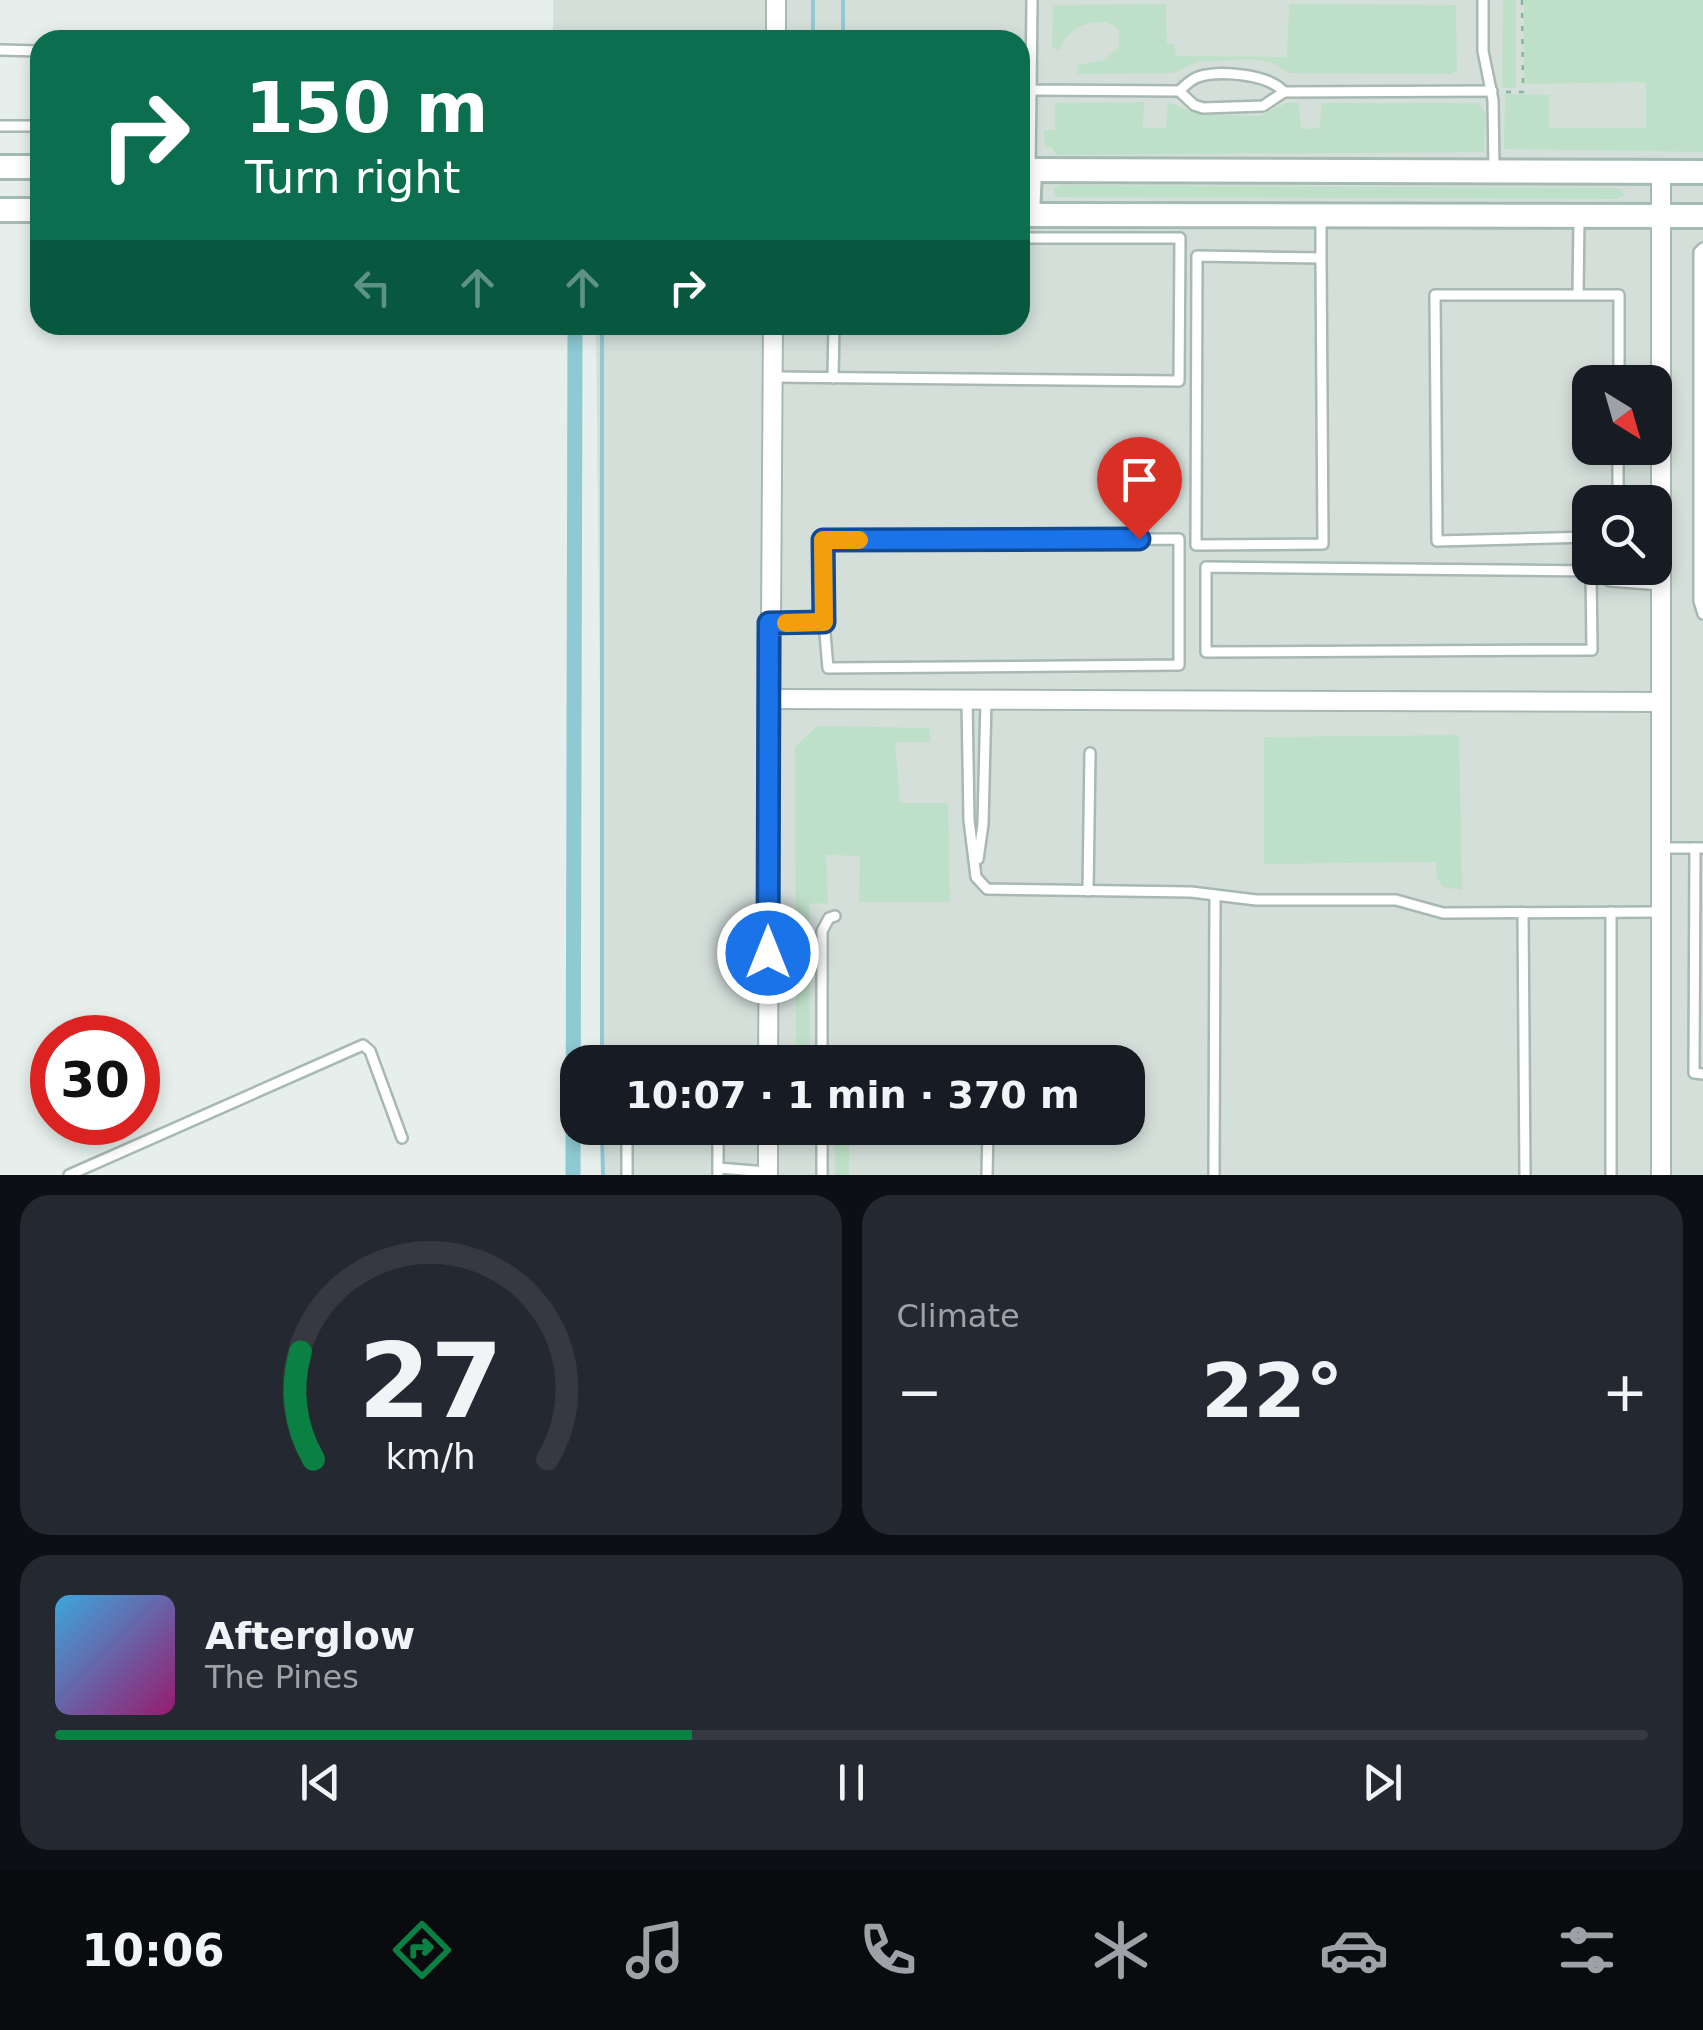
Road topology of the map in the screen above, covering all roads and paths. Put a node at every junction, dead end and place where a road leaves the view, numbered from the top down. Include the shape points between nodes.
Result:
1 (776, 0) edge
2 (1032, 0) edge
3 (1482, 0) edge
4 (1522, 0) edge
5 (776, 30) edge
6 (0, 50) edge
7 (30, 51) edge
8 (1032, 90) junction
9 (1492, 91) junction
10 (1179, 92) junction
11 (1284, 92) junction
12 (1504, 92) dead end
13 (1030, 113) edge
14 (0, 126) edge
15 (30, 126) edge
16 (0, 167) edge
17 (30, 168) edge
18 (1030, 170) edge
19 (1494, 171) junction
20 (1661, 172) junction
21 (1703, 172) edge
22 (0, 210) edge
23 (30, 210) edge
24 (1030, 216) edge
25 (1321, 216) junction
26 (1579, 216) junction
27 (1661, 216) junction
28 (1703, 216) edge
29 (1030, 238) edge
30 (1703, 248) edge
31 (1321, 258) junction
32 (1578, 294) junction
33 (773, 335) edge
34 (834, 335) edge
35 (1618, 365) edge
36 (1659, 365) edge
37 (772, 377) junction
38 (833, 378) junction
39 (1659, 465) edge
40 (1572, 538) edge
41 (1591, 571) joint
42 (1652, 585) edge
43 (1662, 586) junction
44 (1703, 614) edge
45 (824, 622) junction
46 (769, 623) junction
47 (768, 698) junction
48 (976, 700) junction
49 (1661, 702) junction
50 (1090, 754) dead end
51 (1662, 848) junction
52 (1699, 848) edge
53 (976, 872) junction
54 (1088, 891) junction
55 (1215, 894) junction
56 (1610, 912) junction
57 (1662, 912) junction
58 (1523, 913) junction
59 (835, 916) dead end
60 (768, 1045) edge
61 (822, 1045) edge
62 (1703, 1074) edge
63 (402, 1138) dead end
64 (627, 1145) edge
65 (718, 1145) edge
66 (768, 1145) edge
67 (822, 1145) edge
68 (988, 1145) edge
69 (718, 1172) edge
70 (768, 1173) edge
71 (69, 1175) edge
72 (627, 1175) edge
73 (822, 1175) edge
74 (987, 1175) edge
75 (1214, 1175) edge
76 (1525, 1175) edge
77 (1611, 1175) edge
78 (1661, 1175) edge

1 - 5 street
2 - 8 lane
3 - 9 lane
4 - 12 path via 1523,92
6 - 7 lane
8 - 10 lane
8 - 13 lane
9 - 11 lane
9 - 19 lane
10 - 11 lane via 1202,108 1263,106
10 - 11 lane via 1201,76 1263,77
14 - 15 lane
16 - 17 street
18 - 19 street
19 - 20 street
20 - 21 street
20 - 27 street
22 - 23 street
24 - 25 street
25 - 26 street
25 - 31 lane
26 - 27 street
26 - 32 lane
27 - 28 street
27 - 36 street
29 - 38 lane via 1180,238 1179,381
30 - 44 lane
31 - 31 lane via 1323,544 1196,544 1197,256
32 - 35 lane via 1619,294
32 - 40 lane via 1435,295 1437,542
33 - 37 street
34 - 38 lane
37 - 38 lane
37 - 46 street
39 - 43 street
41 - 41 lane via 1206,567 1206,652 1592,650
42 - 43 lane
43 - 49 street
45 - 45 lane via 823,540 1179,539 1179,664 828,668
45 - 46 lane
46 - 47 street
47 - 48 street
47 - 60 street
48 - 49 street
48 - 53 lane via 970,820
48 - 53 lane via 983,824
49 - 51 street
50 - 54 lane
51 - 52 lane
51 - 57 street
52 - 62 lane via 1694,1074
53 - 54 lane via 987,889
54 - 55 lane
55 - 58 lane via 1396,900 1443,913
55 - 75 lane
56 - 57 lane
56 - 58 lane
56 - 77 lane
57 - 78 street
58 - 76 lane
59 - 61 lane via 822,930
63 - 71 lane via 364,1045
64 - 72 lane
65 - 69 lane
66 - 70 street
67 - 73 lane
68 - 74 lane
69 - 70 lane

